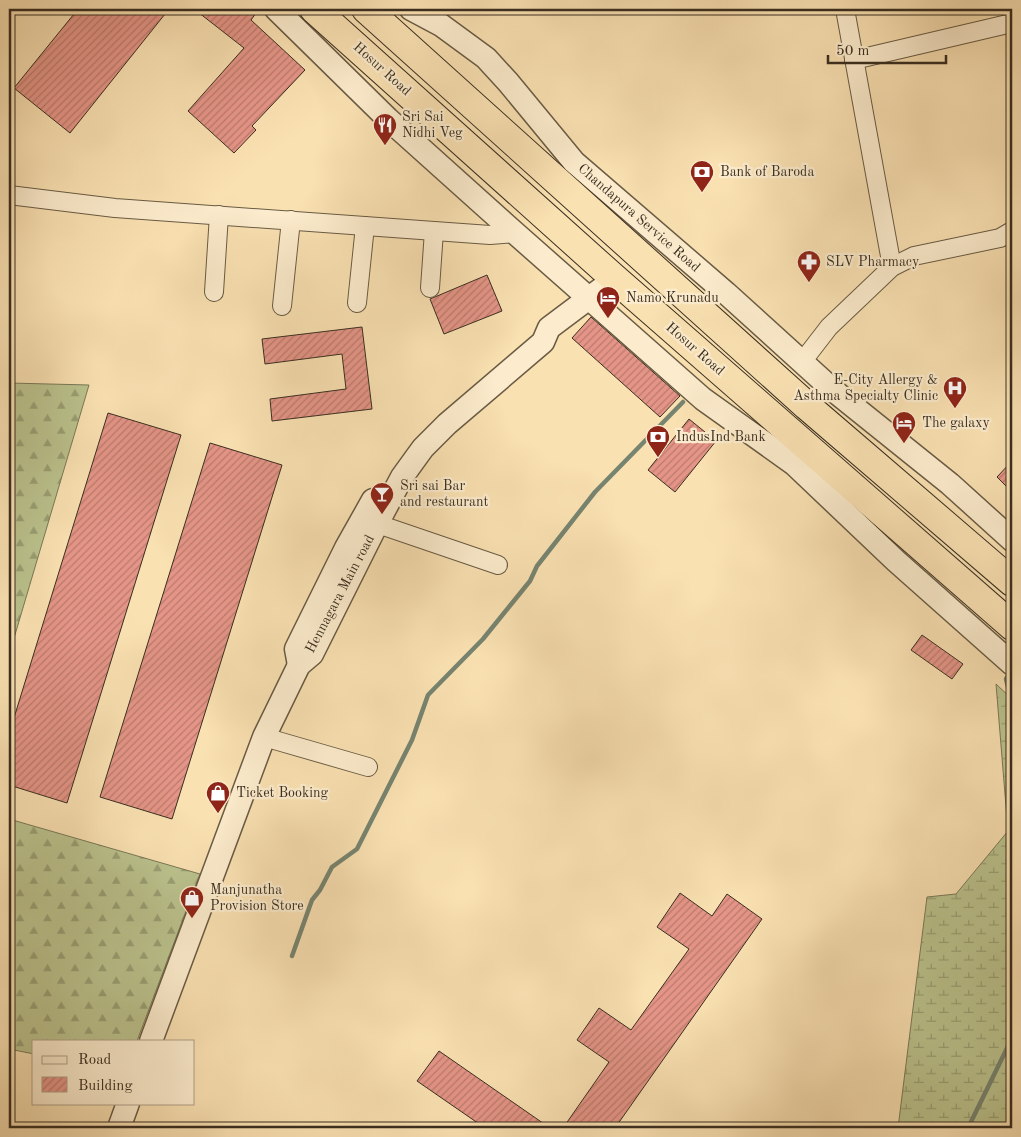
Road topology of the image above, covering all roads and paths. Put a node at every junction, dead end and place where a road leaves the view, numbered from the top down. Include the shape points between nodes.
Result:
1 (276, 9) edge
2 (314, 9) edge
3 (366, 9) edge
4 (411, 9) edge
5 (845, 9) edge
6 (1012, 23) edge
7 (854, 60) junction
8 (9, 195) edge
9 (219, 215) junction
10 (291, 220) junction
11 (365, 226) junction
12 (434, 230) junction
13 (1012, 232) edge
14 (515, 233) junction
15 (892, 267) junction
16 (614, 278) junction
17 (430, 288) dead end
18 (214, 292) dead end
19 (590, 298) junction
20 (358, 303) dead end
21 (282, 306) dead end
22 (802, 362) junction
23 (370, 521) junction
24 (1010, 533) edge
25 (498, 565) dead end
26 (1012, 582) edge
27 (1008, 622) edge
28 (1003, 655) edge
29 (264, 737) junction
30 (368, 767) dead end
31 (152, 1040) edge
32 (128, 1104) edge
33 (119, 1128) edge

1 - 14 street via 388,119
2 - 16 highway, Hosur Road
3 - 26 highway via 807,406
4 - 22 street, Chandapura Service Road via 441,25 486,58 574,162
5 - 7 street
6 - 7 street
7 - 15 street
8 - 9 street via 114,208
9 - 10 street
9 - 18 street
10 - 11 street
10 - 21 street
11 - 12 street
11 - 20 street
12 - 14 street via 490,235
12 - 17 street
13 - 15 street via 1000,238 914,256
14 - 19 street
15 - 22 street via 830,327
16 - 19 street, Hennagara Main road
16 - 27 highway, Hosur Road
19 - 23 street, Hennagara Main road via 549,328 543,342 423,448
19 - 28 street via 703,398 794,464 896,561
22 - 24 street, Chandapura Service Road
23 - 25 street
23 - 29 street, Hennagara Main road via 312,654 299,665
29 - 30 street
29 - 31 street, Hennagara Main road
32 - 33 street

